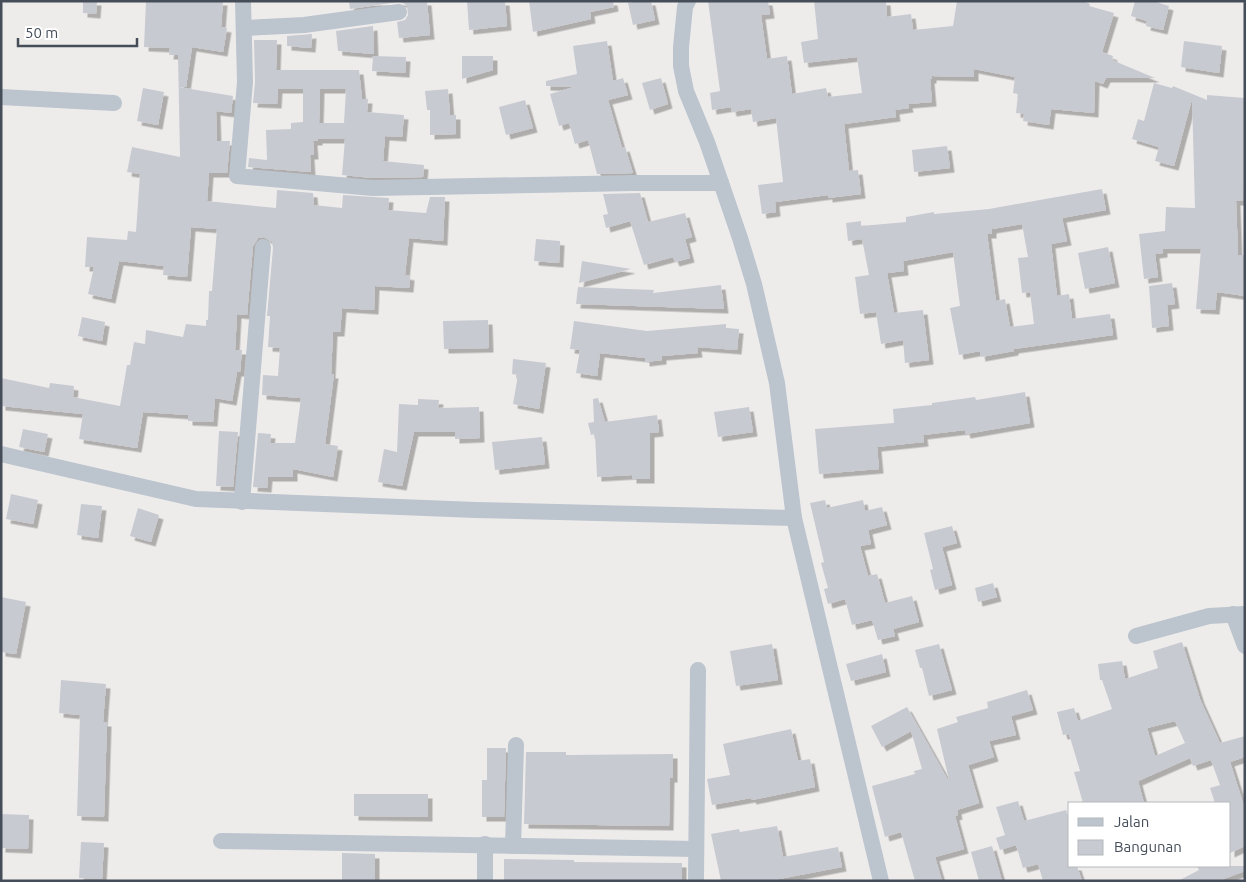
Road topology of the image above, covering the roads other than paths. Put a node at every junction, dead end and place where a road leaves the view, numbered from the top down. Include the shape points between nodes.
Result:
1 (243, 1) edge
2 (688, 1) edge
3 (399, 12) dead end
4 (244, 28) junction
5 (1, 97) edge
6 (114, 103) dead end
7 (721, 183) junction
8 (263, 247) dead end
9 (1, 454) edge
10 (242, 502) junction
11 (794, 518) junction
12 (1239, 614) edge
13 (1136, 636) dead end
14 (1245, 646) edge
15 (698, 670) dead end
16 (516, 745) dead end
17 (221, 841) dead end
18 (485, 844) junction
19 (513, 846) junction
20 (696, 849) junction
21 (485, 881) edge
22 (696, 881) edge
23 (881, 881) edge

1 - 4 street
2 - 7 street via 681,66 686,91
3 - 4 street via 304,25
4 - 7 street via 245,82 237,176 373,188
5 - 6 street
7 - 11 street via 754,284 777,383
8 - 10 street
9 - 10 street via 196,499
10 - 11 street
11 - 23 street
12 - 13 street via 1209,616
12 - 14 street
15 - 20 street
16 - 19 street
17 - 18 street
18 - 19 street
18 - 21 street
19 - 20 street
20 - 22 street

